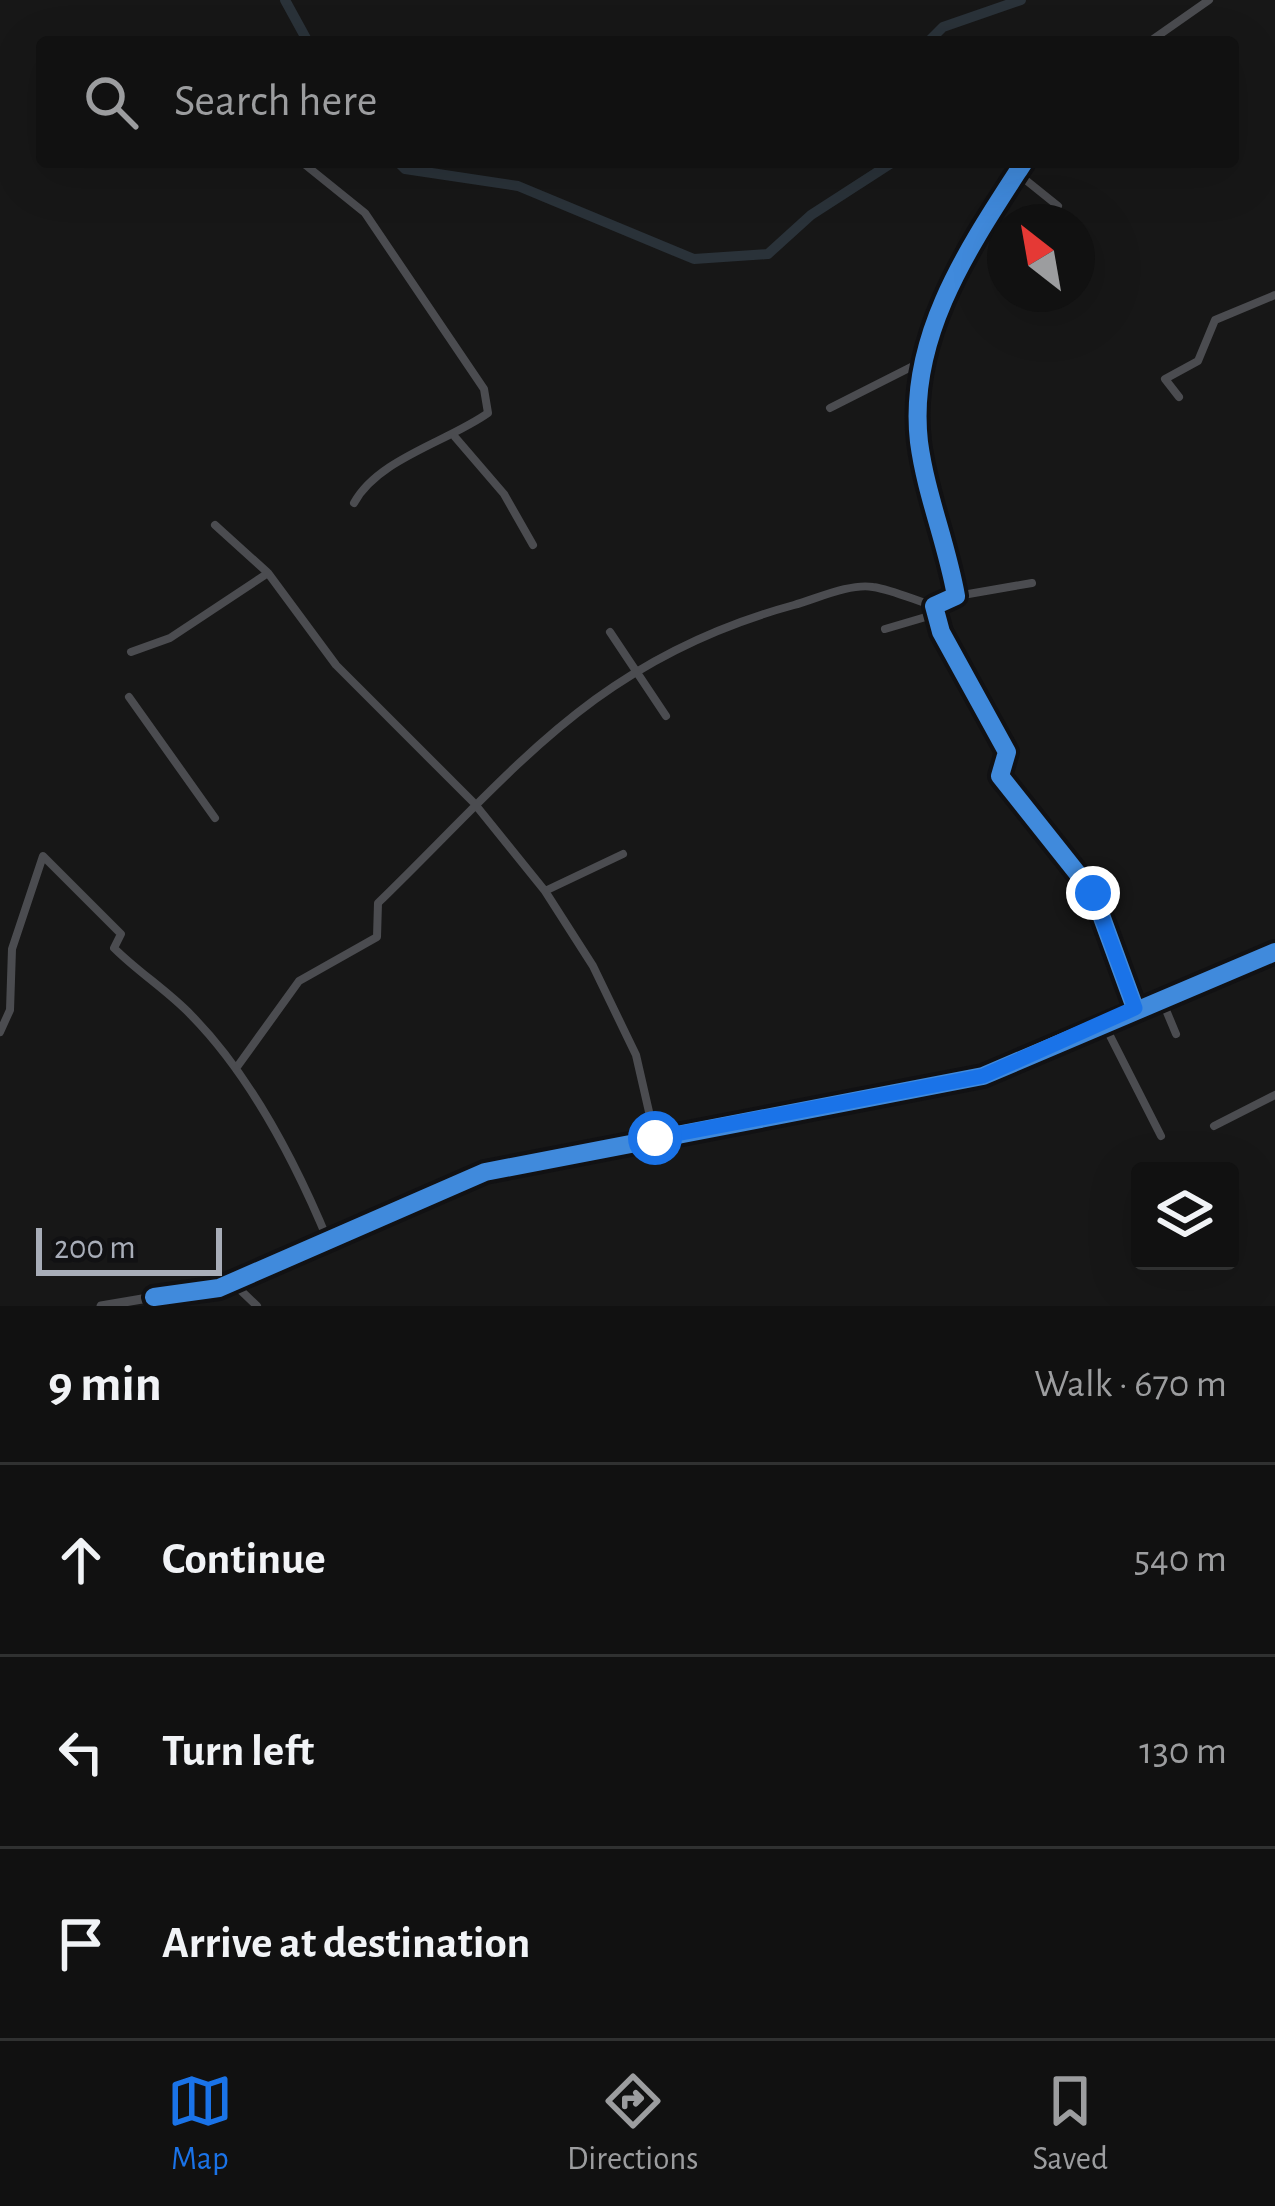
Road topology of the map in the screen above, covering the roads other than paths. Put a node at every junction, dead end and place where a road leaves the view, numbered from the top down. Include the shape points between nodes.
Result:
1 (1209, 0) edge
2 (1158, 36) edge
3 (309, 168) edge
4 (1020, 168) edge
5 (1017, 173) junction
6 (1056, 204) edge
7 (1275, 295) edge
8 (922, 361) junction
9 (1178, 397) dead end
10 (830, 407) dead end
11 (455, 437) junction
12 (354, 503) dead end
13 (215, 525) dead end
14 (533, 545) dead end
15 (268, 573) junction
16 (1032, 583) dead end
17 (956, 596) junction
18 (935, 610) junction
19 (885, 629) dead end
20 (610, 632) dead end
21 (131, 652) dead end
22 (635, 672) junction
23 (129, 697) dead end
24 (666, 716) dead end
25 (474, 802) junction
26 (215, 818) dead end
27 (623, 854) dead end
28 (544, 891) junction
29 (0, 945) edge
30 (12, 950) junction
31 (1275, 952) edge
32 (1161, 998) junction
33 (1135, 1008) junction
34 (1103, 1022) junction
35 (0, 1032) edge
36 (1176, 1034) dead end
37 (237, 1067) junction
38 (1275, 1095) edge
39 (1214, 1126) dead end
40 (1161, 1136) dead end
41 (655, 1138) junction
42 (329, 1243) junction
43 (233, 1283) junction
44 (158, 1302) edge
45 (101, 1306) edge
46 (257, 1306) edge

1 - 2 street
3 - 11 street via 365,214 484,389 488,413
4 - 5 street
5 - 6 street
5 - 8 street via 932,319
7 - 9 street via 1215,320 1198,361 1165,379
8 - 10 street
8 - 17 street via 920,445
11 - 12 street via 378,475
11 - 14 street via 505,494
13 - 15 street
15 - 21 street via 170,638
15 - 25 street via 336,665
16 - 17 street
17 - 18 street
18 - 19 street
18 - 22 street via 869,586 746,618
18 - 33 street via 1006,752 1000,776 1093,893
20 - 22 street
22 - 24 street
22 - 25 street via 568,715
23 - 26 street
25 - 28 street
25 - 37 street via 378,903 377,937 299,981
27 - 28 street
28 - 41 street via 636,1054
29 - 30 street
30 - 35 street via 10,1010
30 - 37 street via 43,856 121,934 114,948 190,1013
31 - 32 street
32 - 33 street
32 - 36 street
33 - 34 street
34 - 40 street
34 - 41 street via 983,1076
37 - 42 street
38 - 39 street
41 - 42 street via 485,1172
42 - 43 street
43 - 44 street
43 - 46 street
44 - 45 street

